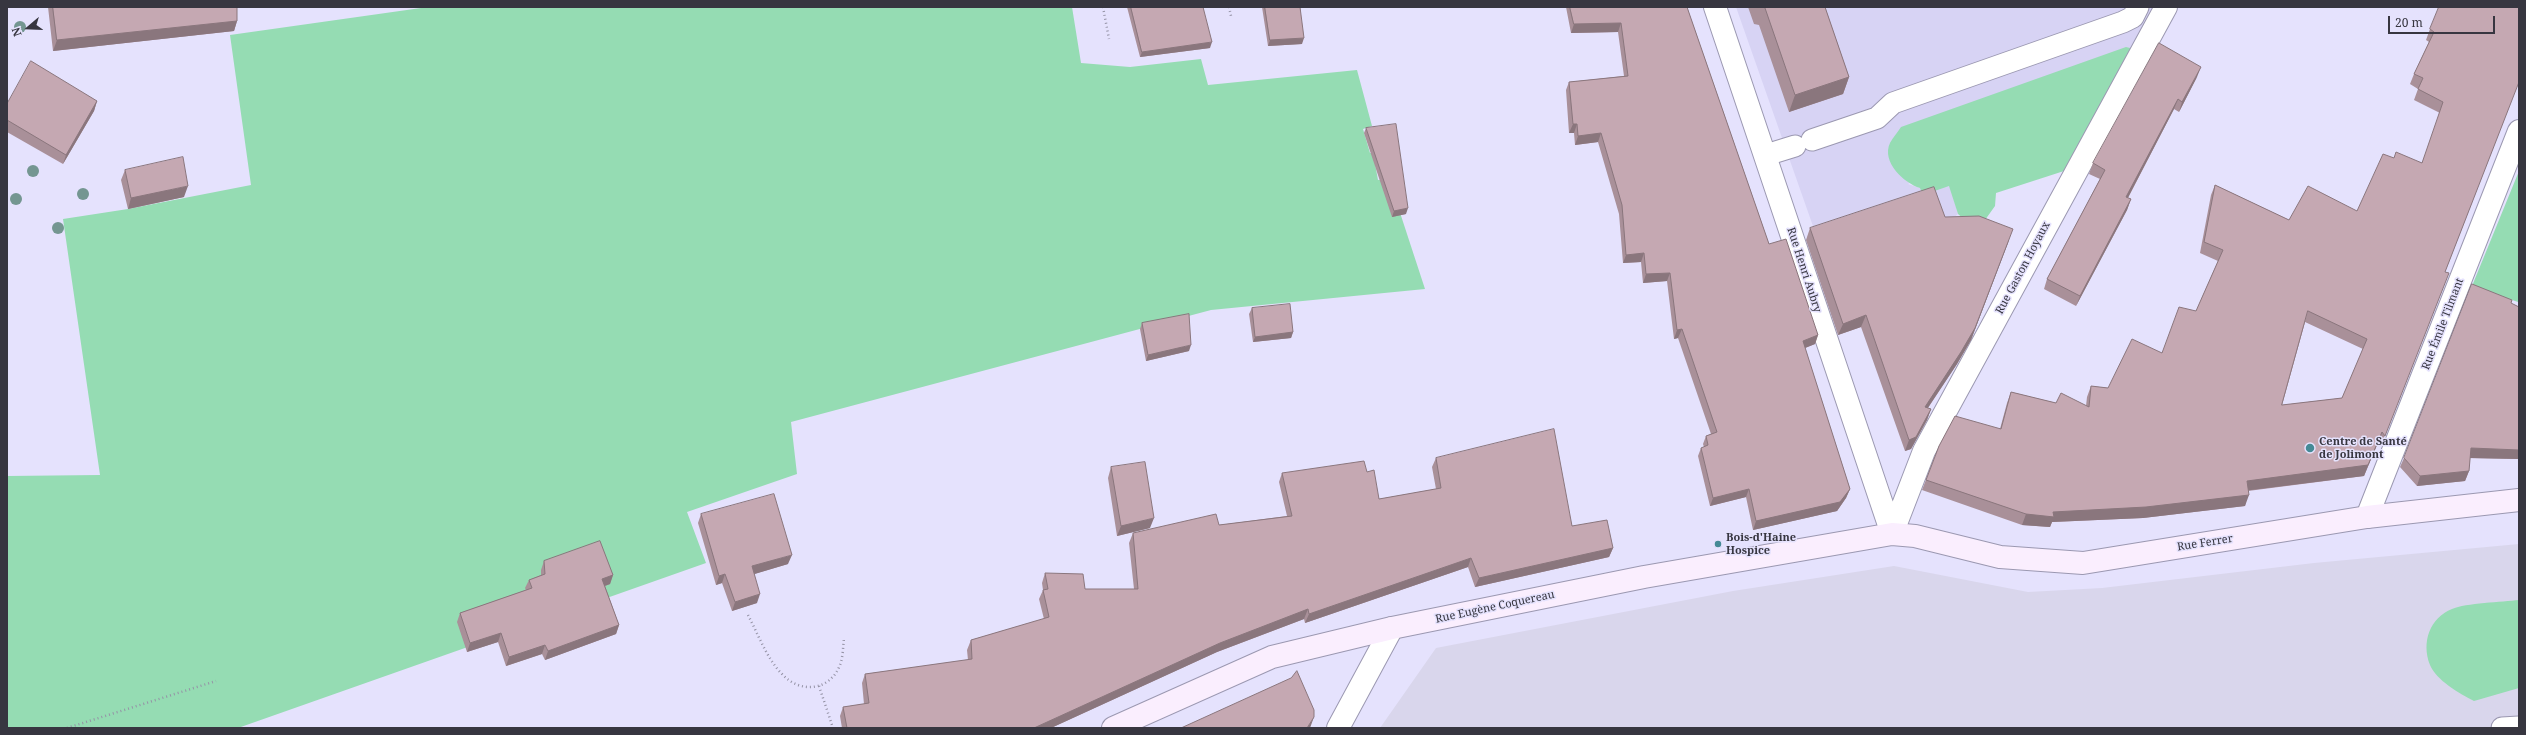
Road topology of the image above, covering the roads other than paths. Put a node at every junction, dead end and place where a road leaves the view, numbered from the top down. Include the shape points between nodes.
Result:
1 (1715, 7) edge
2 (2138, 7) edge
3 (2166, 7) edge
4 (2519, 131) edge
5 (1766, 155) junction
6 (2519, 500) edge
7 (2367, 516) junction
8 (1892, 534) junction
9 (1392, 628) junction
10 (2519, 726) edge
11 (1113, 728) edge
12 (1338, 728) edge
13 (2502, 728) edge

1 - 5 street, Rue Henri Aubry
2 - 5 lane via 2133,17 2123,22 1893,103 1877,118
3 - 8 street, Rue Gaston Hoyaux via 1924,450
4 - 7 street, Rue Émile Tilmant
5 - 8 street, Rue Henri Aubry
6 - 7 street, Rue Ferrer
7 - 8 street, Rue Ferrer via 2083,563 2000,557 1915,536
8 - 9 street, Rue Eugène Coquereau via 1644,577
9 - 11 street, Rue Eugène Coquereau via 1272,657
9 - 12 street
10 - 13 lane

